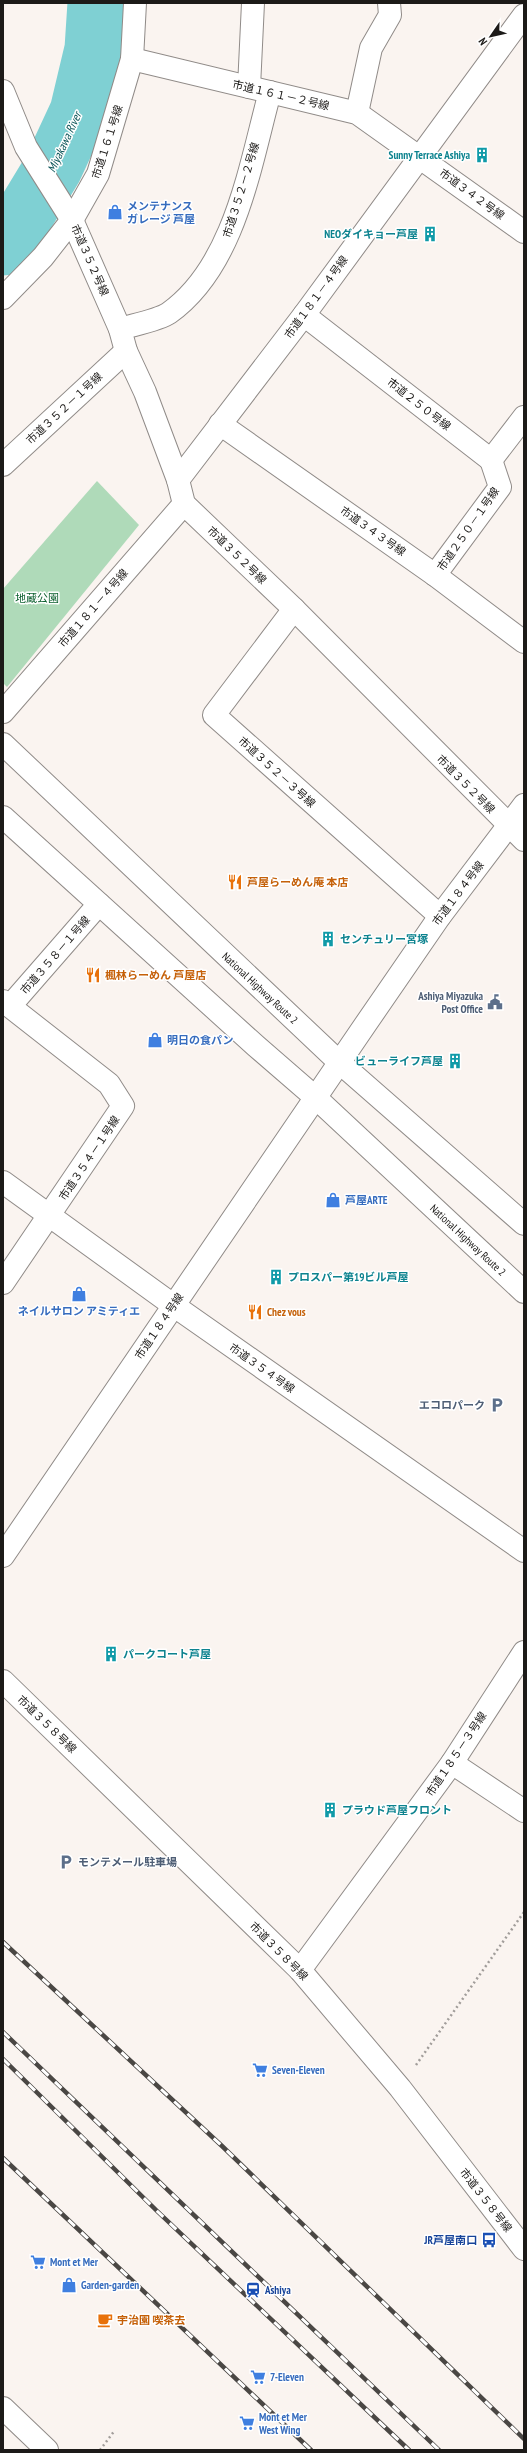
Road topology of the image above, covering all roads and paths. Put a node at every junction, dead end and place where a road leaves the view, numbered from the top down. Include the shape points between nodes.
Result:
1 (135, 3) edge
2 (252, 3) edge
3 (389, 3) edge
4 (524, 15) edge
5 (132, 59) junction
6 (249, 87) junction
7 (3, 91) edge
8 (270, 92) junction
9 (357, 113) junction
10 (419, 156) junction
11 (72, 220) junction
12 (524, 232) edge
13 (3, 298) edge
14 (304, 315) junction
15 (120, 329) junction
16 (126, 351) junction
17 (524, 417) edge
18 (220, 424) junction
19 (491, 460) junction
20 (3, 465) edge
21 (178, 480) junction
22 (184, 504) junction
23 (435, 575) junction
24 (294, 609) junction
25 (524, 642) edge
26 (3, 712) edge
27 (3, 744) edge
28 (524, 805) edge
29 (3, 817) edge
30 (516, 833) edge
31 (99, 904) junction
32 (440, 916) junction
33 (7, 1003) edge
34 (339, 1062) junction
35 (316, 1098) junction
36 (3, 1182) edge
37 (50, 1216) junction
38 (524, 1224) edge
39 (3, 1283) edge
40 (524, 1292) edge
41 (173, 1305) junction
42 (5, 1549) edge
43 (524, 1551) edge
44 (524, 1652) edge
45 (3, 1681) edge
46 (452, 1763) junction
47 (524, 1811) edge
48 (524, 1912) edge
49 (300, 1970) junction
50 (400, 2088) junction
51 (524, 2248) edge
52 (3, 2408) edge
53 (115, 2430) dead end
54 (47, 2450) edge
55 (100, 2450) edge

1 - 5 main road, 市道１６１号線
2 - 6 main road
3 - 9 main road via 390,15 371,48
4 - 10 main road, 市道１８１－４号線
5 - 6 main road, 市道１６１－２号線
5 - 11 main road, 市道１６１号線 via 98,174
6 - 8 main road, 市道１６１－２号線
7 - 11 main road, 市道３５２号線 via 26,148
8 - 9 main road, 市道１６１－２号線
8 - 15 main road, 市道３５２－２号線 via 249,171 225,242 202,282 168,314
9 - 10 main road, 市道１６１－２号線
10 - 12 main road, 市道３４２号線
10 - 14 main road, 市道１８１－４号線
11 - 13 main road, 市道１６１号線 via 43,257
11 - 15 main road, 市道３５２号線
14 - 18 main road, 市道１８１－４号線
14 - 19 main road, 市道２５０号線
15 - 16 main road, 市道３５２号線
16 - 20 main road, 市道３５２－１号線
16 - 21 main road, 市道３５２号線 via 145,392
17 - 19 main road
18 - 21 main road, 市道１８１－４号線
18 - 23 main road, 市道３４３号線
19 - 23 main road, 市道２５０－１号線 via 500,487
21 - 22 main road, 市道３５２号線
22 - 24 main road, 市道３５２号線
22 - 26 main road, 市道１８１－４号線
23 - 25 main road, 市道３４３号線
24 - 30 main road, 市道３５２号線
24 - 32 main road, 市道３５２－３号線 via 214,715
27 - 34 main road, National Highway Route 2
28 - 30 main road, 市道１８４号線
29 - 31 main road, National Highway Route 2
30 - 32 main road, 市道１８４号線
31 - 33 main road, 市道３５８－１号線
31 - 35 main road, National Highway Route 2
32 - 34 main road, 市道１８４号線
33 - 37 main road, 市道３５４－１号線 via 109,1084 123,1106
34 - 35 main road, 市道１８４号線
34 - 38 main road, National Highway Route 2
35 - 40 main road, National Highway Route 2
35 - 41 main road, 市道１８４号線
36 - 37 main road, 市道３５４号線
37 - 39 main road, 市道３５４－１号線
37 - 41 main road, 市道３５４号線
41 - 42 main road, 市道１８４号線
41 - 43 main road, 市道３５４号線
44 - 46 main road, 市道１８５－３号線
45 - 49 main road, 市道３５８号線
46 - 47 main road
46 - 49 main road, 市道１８５－３号線
48 - 50 path
49 - 50 main road, 市道３５８号線
50 - 51 main road, 市道３５８号線
52 - 54 main road
53 - 55 path

